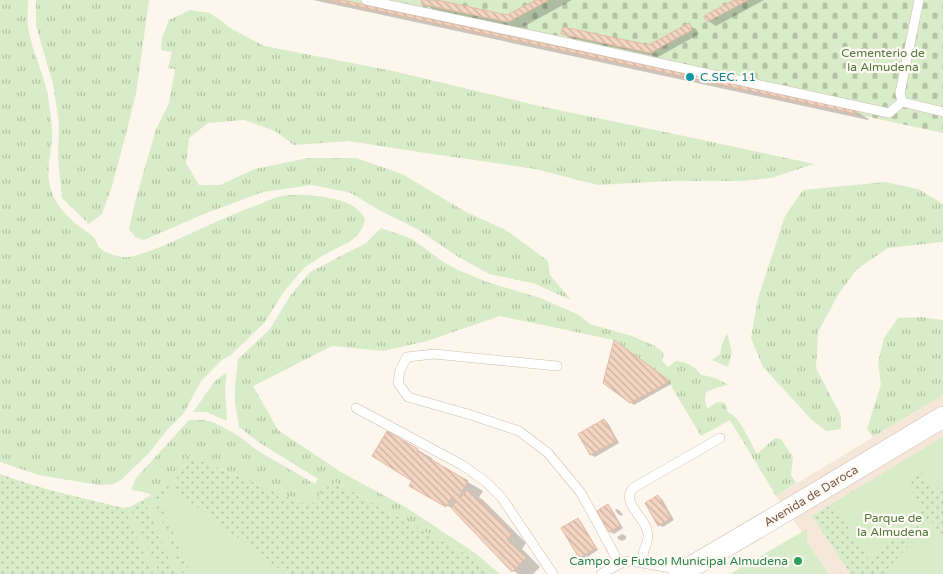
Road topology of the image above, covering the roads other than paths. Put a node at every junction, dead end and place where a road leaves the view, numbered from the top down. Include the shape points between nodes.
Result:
1 (366, 0) edge
2 (919, 0) edge
3 (902, 102) junction
4 (943, 112) edge
5 (557, 366) dead end
6 (356, 408) dead end
7 (943, 417) edge
8 (720, 438) dead end
9 (619, 564) junction
10 (652, 564) junction
11 (682, 572) edge
12 (553, 574) edge
13 (601, 574) edge

1 - 3 lane via 889,113
2 - 3 lane via 901,83
3 - 4 lane
5 - 9 lane via 434,354 408,358 400,370 398,383 408,397 519,431 548,453 581,493
6 - 12 lane via 462,465 486,482 502,498
7 - 11 street, Avenida de Daroca
8 - 10 lane via 629,493 631,504 647,531 643,554 645,560
9 - 10 lane via 631,561
9 - 13 lane
10 - 11 lane

